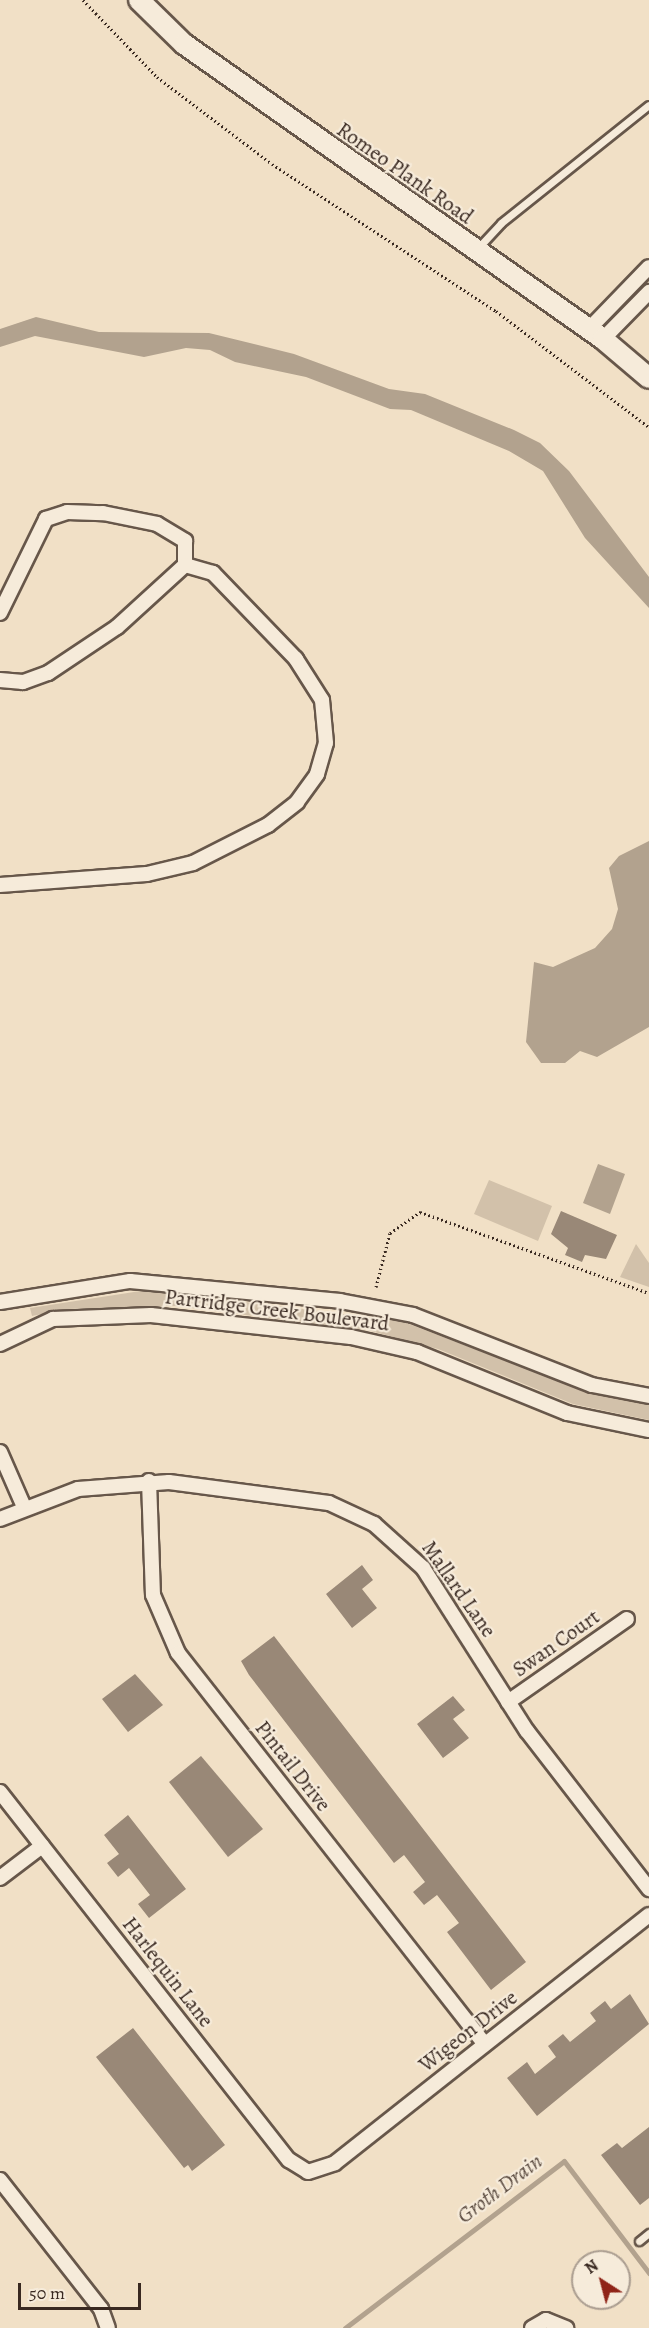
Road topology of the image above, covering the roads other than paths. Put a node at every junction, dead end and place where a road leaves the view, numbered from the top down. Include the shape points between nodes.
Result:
1 (139, 0) edge
2 (649, 105) edge
3 (475, 251) junction
4 (649, 267) edge
5 (649, 292) edge
6 (596, 334) junction
7 (649, 378) edge
8 (185, 565) junction
9 (0, 613) edge
10 (0, 680) edge
11 (0, 885) edge
12 (0, 1302) edge
13 (0, 1344) edge
14 (649, 1396) edge
15 (649, 1430) edge
16 (0, 1452) edge
17 (149, 1481) junction
18 (24, 1507) junction
19 (0, 1519) edge
20 (627, 1619) dead end
21 (508, 1702) junction
22 (0, 1792) edge
23 (42, 1846) junction
24 (0, 1878) edge
25 (649, 1889) edge
26 (649, 1915) edge
27 (485, 2044) junction
28 (308, 2172) joint
29 (0, 2180) edge
30 (649, 2233) edge
31 (639, 2241) dead end
32 (108, 2328) edge
33 (531, 2328) edge
34 (567, 2328) edge

1 - 3 main road, Romeo Plank Road via 184,44
2 - 3 lane via 501,223
3 - 6 main road, Romeo Plank Road
4 - 6 street
5 - 6 street
6 - 7 main road, Romeo Plank Road
8 - 9 street via 188,549 179,533 134,518 68,512 46,519 32,540
8 - 10 street via 117,627 60,667 23,682
8 - 11 street via 213,573 296,659 322,700 326,743 316,774 297,802 268,825 193,863 147,874
12 - 14 street, Partridge Creek Boulevard via 129,1281 340,1301 413,1315 582,1382
13 - 15 street, Partridge Creek Boulevard via 53,1319 141,1315 351,1337 417,1352 567,1413
16 - 18 street
17 - 18 street, Mallard Lane via 78,1489
17 - 21 street, Mallard Lane via 301,1498 374,1524 423,1568
17 - 27 street, Pintail Drive via 153,1595 178,1653
18 - 19 street, Mallard Lane
20 - 21 street, Swan Court
21 - 25 street, Mallard Lane
22 - 23 street, Harlequin Lane
23 - 24 street
23 - 28 street, Harlequin Lane via 289,2160
26 - 27 street, Wigeon Drive
27 - 28 street, Wigeon Drive via 335,2163
29 - 32 street via 101,2309
30 - 31 lane
33 - 34 street via 546,2320

